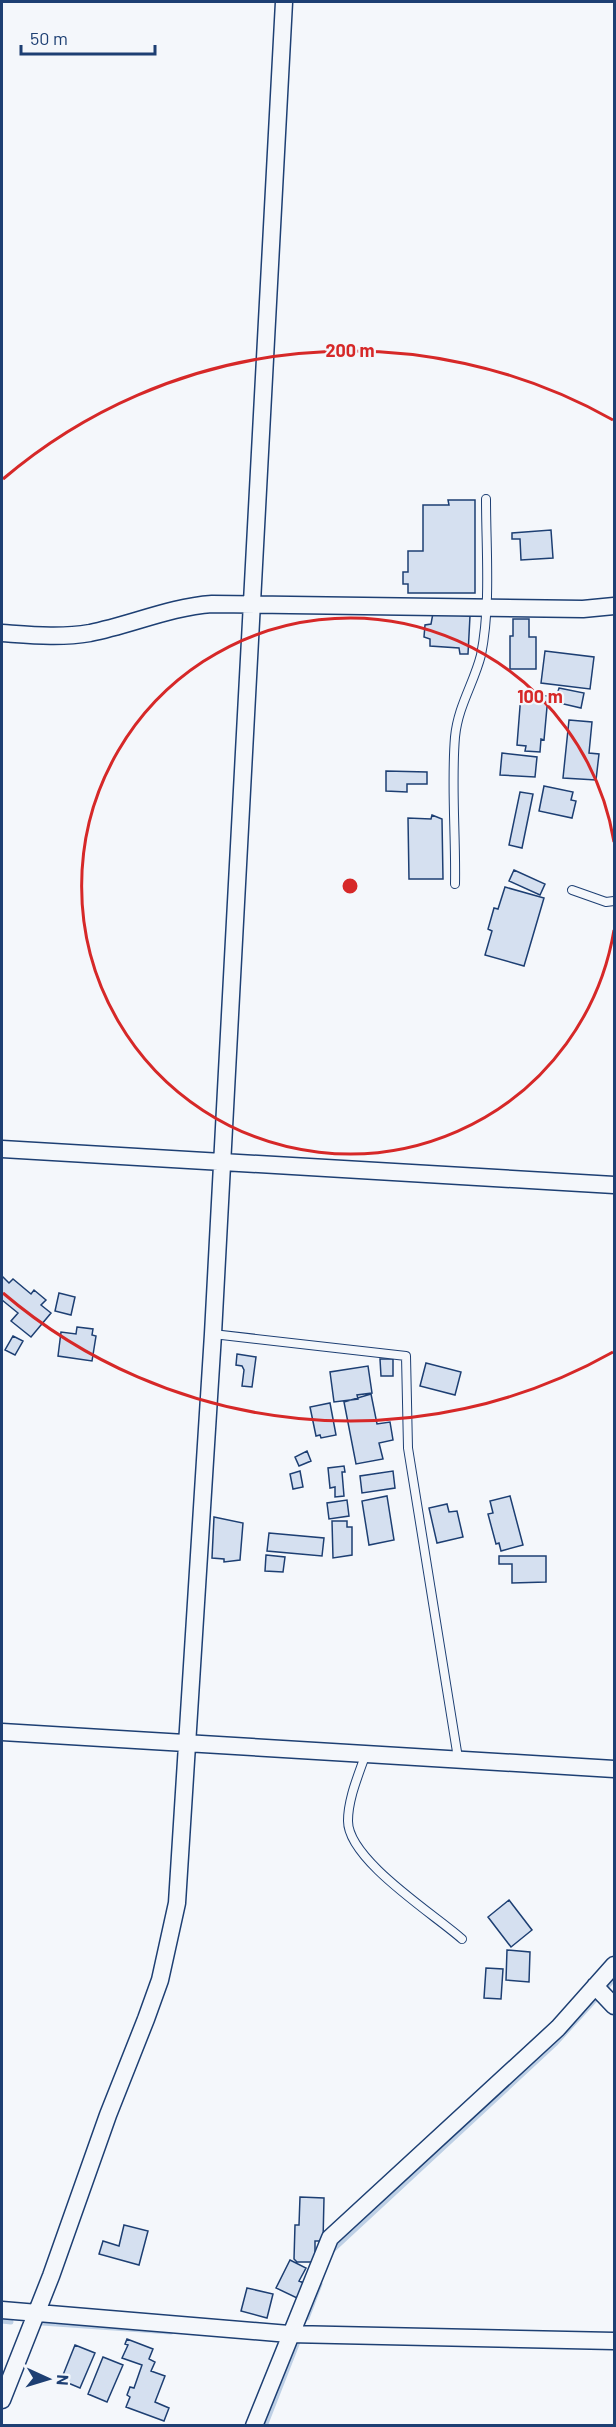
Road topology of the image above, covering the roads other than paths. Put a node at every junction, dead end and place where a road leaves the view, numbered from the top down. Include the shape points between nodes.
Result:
1 (284, 2) edge
2 (486, 499) dead end
3 (254, 605) junction
4 (615, 606) edge
5 (486, 608) junction
6 (2, 633) edge
7 (455, 884) dead end
8 (572, 890) dead end
9 (615, 901) edge
10 (2, 1149) edge
11 (220, 1162) junction
12 (615, 1185) edge
13 (213, 1334) junction
14 (2, 1732) edge
15 (188, 1743) junction
16 (366, 1753) junction
17 (458, 1758) junction
18 (615, 1769) edge
19 (462, 1939) dead end
20 (615, 1965) edge
21 (595, 1986) junction
22 (615, 2006) edge
23 (2, 2310) edge
24 (35, 2312) junction
25 (290, 2334) junction
26 (615, 2341) edge
27 (2, 2400) edge
28 (254, 2426) edge

1 - 3 street
2 - 5 lane
3 - 5 street
3 - 6 street via 182,607 71,635
3 - 11 street
4 - 5 street
5 - 7 lane via 480,655 462,700 455,737
8 - 9 lane via 606,902
10 - 11 street
11 - 12 street
11 - 13 street
13 - 15 street
13 - 17 lane via 406,1356 408,1448
14 - 15 street
15 - 16 street
15 - 24 street via 177,1903 160,1980
16 - 17 street
16 - 19 lane via 348,1821 354,1841 378,1869
17 - 18 street
20 - 21 street
21 - 22 street
21 - 25 street via 558,2028 330,2238
23 - 24 street
24 - 25 street
24 - 27 street
25 - 26 street
25 - 28 street

